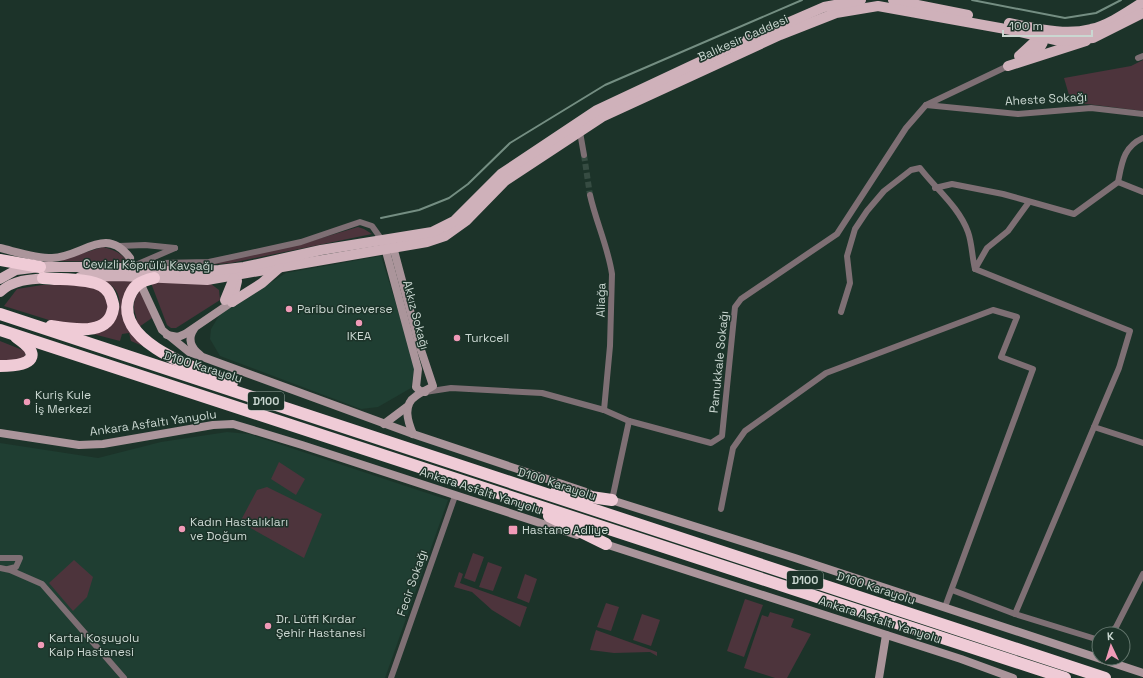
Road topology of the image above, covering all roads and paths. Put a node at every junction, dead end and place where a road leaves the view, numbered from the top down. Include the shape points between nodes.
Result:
1 (861, 0) edge
2 (893, 0) edge
3 (1143, 2) edge
4 (1143, 14) edge
5 (1010, 30) junction
6 (1093, 33) junction
7 (1041, 34) junction
8 (1022, 58) junction
9 (1008, 66) joint
10 (926, 105) junction
11 (1143, 114) edge
12 (580, 132) junction
13 (1143, 138) edge
14 (584, 155) tunnel mouth
15 (1118, 182) junction
16 (935, 188) junction
17 (1143, 192) edge
18 (590, 195) tunnel mouth
19 (1029, 202) junction
20 (386, 239) junction
21 (119, 246) junction
22 (0, 248) edge
23 (390, 249) junction
24 (0, 260) edge
25 (129, 263) junction
26 (244, 267) junction
27 (280, 268) junction
28 (145, 269) junction
29 (974, 269) junction
30 (219, 270) junction
31 (42, 273) junction
32 (236, 276) junction
33 (154, 278) junction
34 (0, 279) edge
35 (207, 280) junction
36 (142, 287) dead end
37 (0, 292) edge
38 (228, 301) junction
39 (841, 312) dead end
40 (0, 314) edge
41 (28, 323) junction
42 (195, 328) junction
43 (0, 330) edge
44 (12, 334) junction
45 (166, 334) junction
46 (202, 357) junction
47 (0, 366) edge
48 (425, 392) junction
49 (408, 406) junction
50 (286, 407) junction
51 (604, 410) junction
52 (629, 421) junction
53 (384, 424) junction
54 (1094, 427) junction
55 (0, 433) edge
56 (413, 434) junction
57 (1143, 443) edge
58 (504, 481) junction
59 (455, 496) junction
60 (510, 497) junction
61 (612, 500) junction
62 (721, 510) dead end
63 (606, 544) junction
64 (0, 558) edge
65 (0, 568) edge
66 (8, 569) junction
67 (1143, 574) edge
68 (952, 590) junction
69 (945, 607) junction
70 (1015, 614) junction
71 (1117, 626) edge
72 (886, 634) junction
73 (1091, 638) edge
74 (1143, 674) edge
75 (124, 678) edge
76 (391, 678) edge
77 (879, 678) edge
78 (1013, 678) edge
79 (1065, 678) edge
80 (1105, 678) edge

1 - 20 main road, Balıkesir Caddesi via 824,7 597,110 501,174 446,227 432,232
2 - 7 main road, Balıkesir Caddesi
3 - 6 main road, Balıkesir Caddesi
4 - 6 main road, Balıkesir Caddesi
5 - 7 main road, Balıkesir Caddesi
5 - 8 main road via 1022,41
5 - 12 main road, Balıkesir Caddesi via 878,6 836,13 698,72 602,117
6 - 7 main road, Balıkesir Caddesi via 1060,41
6 - 8 main road via 1076,46
7 - 8 main road
8 - 9 main road
9 - 10 street, Pamukkale Sokağı
10 - 11 street, Aheste Sokağı via 1018,114 1091,108
10 - 52 street, Pamukkale Sokağı via 906,128 837,234 741,299 735,307 722,436 711,444
12 - 14 street
12 - 23 main road, Balıkesir Caddesi via 505,181 466,221 445,236
13 - 15 street via 1133,143 1123,158
15 - 17 street
15 - 19 street via 1074,214
16 - 19 street via 952,184
16 - 29 street via 952,204 968,232
16 - 39 street via 920,168 911,170 884,191 867,211 856,228 847,256 850,283
18 - 51 street, Aliağa via 595,218 611,262 612,274 610,346
19 - 29 street via 1008,231 987,248
20 - 23 main road
20 - 26 main road, Cevizli Köprülü Kavşağı
20 - 28 street via 372,226 360,222 291,245 209,262 161,263
21 - 22 main road via 114,243 100,243 71,255 51,258
21 - 25 main road
21 - 25 street via 175,248
23 - 27 main road, Cevizli Köprülü Kavşağı via 342,255
23 - 48 main road, Akkız Sokağı via 418,369 416,387
23 - 48 main road via 432,381 433,386
24 - 31 highway
25 - 28 main road, Cevizli Köprülü Kavşağı
25 - 31 main road, Cevizli Köprülü Kavşağı
26 - 30 main road, Cevizli Köprülü Kavşağı
26 - 32 main road
27 - 32 main road, Cevizli Köprülü Kavşağı
27 - 38 main road via 262,283
28 - 30 main road, Cevizli Köprülü Kavşağı via 182,272
29 - 54 street via 1130,331 1119,368
30 - 32 main road
31 - 33 main road, Cevizli Köprülü Kavşağı
31 - 34 main road, Cevizli Köprülü Kavşağı via 16,270
31 - 37 main road, Cevizli Köprülü Kavşağı via 8,285
31 - 41 highway via 101,286 110,293 114,306 111,317 106,323 91,330
32 - 35 main road, Cevizli Köprülü Kavşağı
32 - 38 main road
33 - 35 main road, Cevizli Köprülü Kavşağı
33 - 50 highway via 139,282 129,300 129,318 140,336 167,355
35 - 38 main road via 222,287
36 - 45 main road via 160,328
38 - 42 main road
38 - 45 main road via 179,332
40 - 41 highway, D100 Karayolu / D100
41 - 50 highway, D100 Karayolu / D100
42 - 45 main road via 178,337
42 - 46 main road via 190,342
43 - 44 highway, D100
44 - 47 highway via 29,348 29,359 24,364
44 - 60 highway, D100
45 - 46 main road via 183,348
46 - 53 main road
48 - 49 main road via 415,396
48 - 51 street, Pamukkale Sokağı via 451,388 529,391
49 - 53 main road
49 - 56 main road via 406,416
50 - 58 highway, D100 Karayolu / D100
51 - 52 street, Pamukkale Sokağı
52 - 61 street
53 - 56 main road
54 - 57 street
54 - 70 street
55 - 59 main road, Ankara Asfaltı Yanyolu via 79,445 103,444 206,426 233,424 295,442
56 - 61 main road
58 - 61 highway
58 - 80 highway, D100 Karayolu / D100
59 - 63 main road, Ankara Asfaltı Yanyolu
59 - 76 street, Fecir Sokağı
60 - 63 highway
60 - 79 highway, D100
61 - 69 main road
62 - 68 street via 733,448 745,431 826,373 992,310 1016,317 1001,358 1033,369
63 - 72 main road, Ankara Asfaltı Yanyolu
64 - 66 street via 20,558 16,566
65 - 66 street
66 - 75 street via 42,584
67 - 71 street
68 - 69 street
68 - 70 street
69 - 74 main road
70 - 73 street
72 - 77 main road
72 - 78 main road, Ankara Asfaltı Yanyolu

